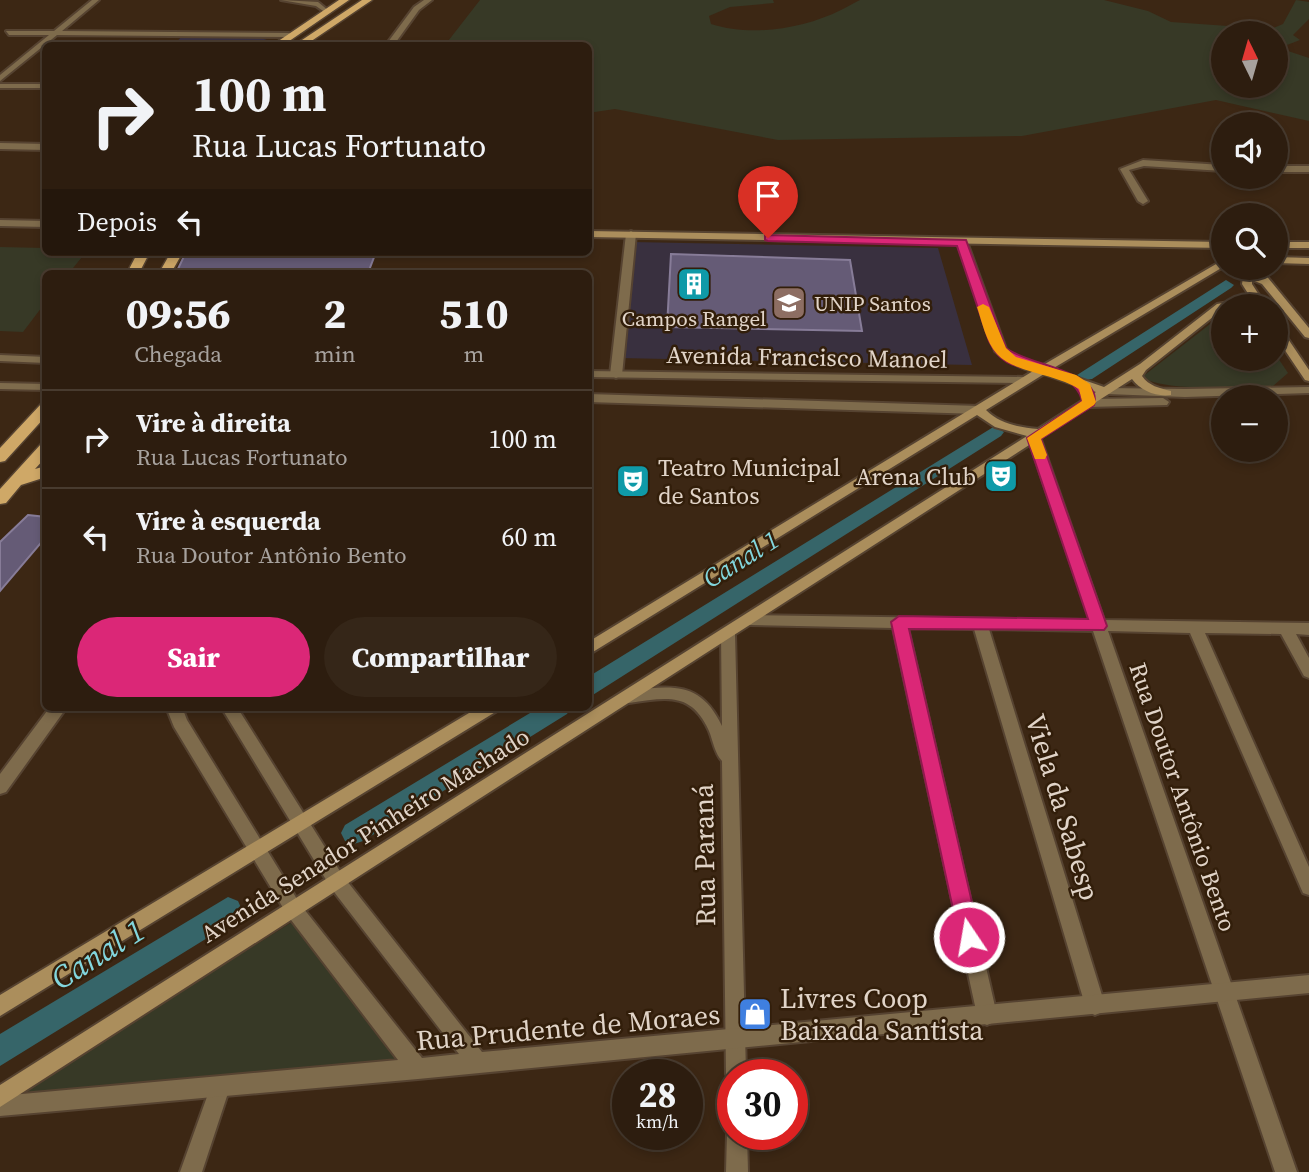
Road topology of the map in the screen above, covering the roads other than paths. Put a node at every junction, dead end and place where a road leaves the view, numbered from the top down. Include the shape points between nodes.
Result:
1 (96, 0) edge
2 (284, 0) edge
3 (345, 0) edge
4 (368, 0) edge
5 (429, 0) edge
6 (326, 11) junction
7 (55, 32) junction
8 (9, 33) dead end
9 (289, 35) junction
10 (43, 42) edge
11 (280, 42) edge
12 (303, 42) edge
13 (392, 42) edge
14 (42, 43) edge
15 (0, 79) edge
16 (0, 86) edge
17 (42, 86) edge
18 (0, 146) edge
19 (42, 146) edge
20 (1211, 168) edge
21 (1288, 169) edge
22 (1309, 169) edge
23 (1143, 201) dead end
24 (0, 223) edge
25 (42, 224) edge
26 (592, 234) edge
27 (631, 234) junction
28 (962, 243) junction
29 (1309, 244) edge
30 (1211, 245) edge
31 (1288, 245) edge
32 (1180, 246) junction
33 (1211, 251) edge
34 (1288, 260) edge
35 (1309, 261) edge
36 (1211, 272) edge
37 (1264, 280) edge
38 (1211, 314) edge
39 (1309, 335) edge
40 (1288, 347) edge
41 (0, 358) edge
42 (42, 360) edge
43 (1144, 366) junction
44 (1042, 370) junction
45 (592, 374) edge
46 (616, 375) junction
47 (1309, 378) edge
48 (1026, 380) junction
49 (0, 386) edge
50 (42, 387) edge
51 (1085, 387) junction
52 (1309, 390) edge
53 (1107, 391) junction
54 (1167, 393) junction
55 (592, 398) edge
56 (1288, 401) edge
57 (1309, 401) edge
58 (1211, 402) edge
59 (1088, 403) junction
60 (979, 410) junction
61 (42, 411) edge
62 (1036, 435) junction
63 (42, 452) edge
64 (0, 457) edge
65 (42, 472) edge
66 (15, 482) junction
67 (0, 499) edge
68 (750, 620) junction
69 (899, 622) junction
70 (980, 624) junction
71 (1098, 626) junction
72 (1195, 627) junction
73 (1286, 629) junction
74 (1309, 629) edge
75 (728, 634) junction
76 (592, 647) edge
77 (1309, 672) edge
78 (629, 697) junction
79 (56, 711) edge
80 (176, 711) edge
81 (232, 711) edge
82 (485, 711) edge
83 (730, 768) junction
84 (0, 787) edge
85 (302, 823) junction
86 (258, 849) junction
87 (337, 882) junction
88 (1309, 887) edge
89 (293, 910) junction
90 (1309, 984) edge
91 (1224, 992) junction
92 (1096, 1005) junction
93 (0, 1006) edge
94 (987, 1015) junction
95 (735, 1040) junction
96 (736, 1059) edge
97 (477, 1062) junction
98 (418, 1069) junction
99 (220, 1087) junction
100 (0, 1097) edge
101 (0, 1106) edge
102 (737, 1150) edge
103 (191, 1172) edge
104 (737, 1172) edge
105 (1286, 1172) edge

1 - 7 street
2 - 6 street via 318,4
3 - 6 main road
4 - 12 main road
5 - 13 street
6 - 9 main road
7 - 8 street
7 - 9 street
7 - 10 street
9 - 11 main road
14 - 15 street
16 - 17 street
18 - 19 street
20 - 23 street via 1131,165 1124,169
21 - 22 street
24 - 25 street
26 - 27 main road
27 - 28 main road
27 - 46 street
28 - 32 main road
28 - 44 street via 1001,351
29 - 31 main road
30 - 32 main road
32 - 33 main road
34 - 35 main road
36 - 44 main road
37 - 39 main road
38 - 43 main road, Avenida Senador Pinheiro Machado
40 - 47 main road
41 - 42 street
43 - 53 main road, Avenida Senador Pinheiro Machado
43 - 54 main road via 1137,380
44 - 48 main road
44 - 51 main road
45 - 46 street, Avenida Francisco Manoel
46 - 48 street, Avenida Francisco Manoel
48 - 60 main road
49 - 50 street
51 - 53 main road
51 - 59 main road
52 - 54 street
53 - 54 street
53 - 59 main road, Avenida Senador Pinheiro Machado
55 - 60 street, Avenida Francisco Manoel
56 - 57 street
58 - 59 street
59 - 62 main road, Avenida Senador Pinheiro Machado
60 - 62 main road via 1001,426
60 - 76 main road
61 - 64 main road
62 - 68 main road, Avenida Senador Pinheiro Machado
62 - 71 street, Rua Doutor Antônio Bento
63 - 66 main road
65 - 66 main road
66 - 67 main road
68 - 69 street
68 - 75 main road, Avenida Senador Pinheiro Machado
69 - 70 street
69 - 94 street
70 - 71 street
70 - 92 street, Viela da Sabesp
71 - 72 street
71 - 91 street, Rua Doutor Antônio Bento
72 - 73 street
72 - 88 street
73 - 74 street
73 - 77 street
75 - 78 main road, Avenida Senador Pinheiro Machado
75 - 83 street, Rua Paraná
78 - 83 street via 668,691 692,697 709,714
78 - 87 main road, Avenida Senador Pinheiro Machado
79 - 84 street
80 - 86 street
81 - 85 street
82 - 85 main road, Avenida Senador Pinheiro Machado
83 - 95 street, Rua Paraná
85 - 86 main road, Avenida Senador Pinheiro Machado
85 - 87 street
86 - 89 street
86 - 93 main road, Avenida Senador Pinheiro Machado
87 - 89 main road, Avenida Senador Pinheiro Machado
87 - 97 street
89 - 98 street
89 - 100 main road, Avenida Senador Pinheiro Machado
90 - 91 street, Rua Prudente de Moraes
91 - 92 street, Rua Prudente de Moraes
91 - 105 street, Rua Doutor Antônio Bento
92 - 94 street, Rua Prudente de Moraes
94 - 95 street, Rua Prudente de Moraes
95 - 96 street, Rua Paraná
95 - 97 street, Rua Prudente de Moraes
97 - 98 street, Rua Prudente de Moraes
98 - 99 street, Rua Prudente de Moraes
99 - 101 street, Rua Prudente de Moraes
99 - 103 street
102 - 104 street

